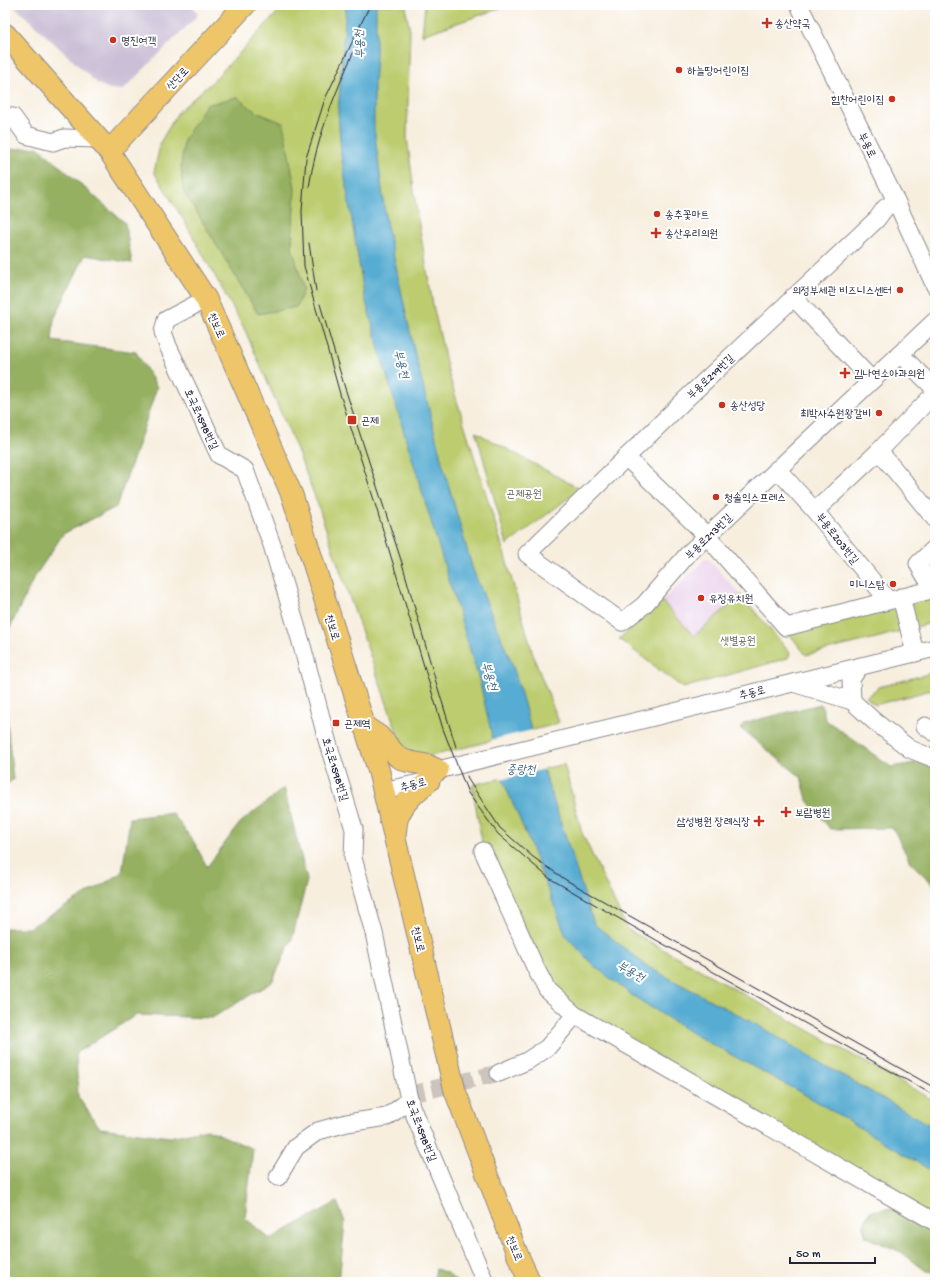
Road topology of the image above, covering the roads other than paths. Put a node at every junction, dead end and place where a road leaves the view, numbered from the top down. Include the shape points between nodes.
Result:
1 (245, 5) edge
2 (799, 5) edge
3 (5, 34) edge
4 (5, 116) edge
5 (103, 145) junction
6 (896, 201) junction
7 (935, 286) edge
8 (793, 298) junction
9 (206, 299) junction
10 (935, 321) edge
11 (900, 354) junction
12 (872, 380) junction
13 (935, 389) edge
14 (935, 393) edge
15 (879, 451) junction
16 (626, 457) junction
17 (777, 469) junction
18 (815, 511) junction
19 (935, 519) edge
20 (707, 536) junction
21 (935, 548) edge
22 (527, 554) joint
23 (934, 589) edge
24 (894, 598) junction
25 (935, 648) edge
26 (915, 653) junction
27 (860, 666) junction
28 (791, 683) junction
29 (852, 701) junction
30 (935, 724) edge
31 (364, 726) junction
32 (935, 733) edge
33 (935, 759) edge
34 (434, 776) junction
35 (383, 791) junction
36 (395, 836) junction
37 (483, 851) dead end
38 (575, 1015) junction
39 (499, 1073) tunnel mouth
40 (410, 1100) junction
41 (278, 1177) dead end
42 (935, 1222) edge
43 (485, 1282) edge
44 (530, 1282) edge

1 - 5 main road, 산단로
2 - 6 street, 부용로
3 - 5 main road, 천보로
4 - 5 street via 13,117 26,135 53,142 64,138
5 - 9 main road, 천보로
6 - 7 street, 부용로
6 - 8 street, 부용로219번길 via 885,208 877,219
8 - 12 street
8 - 16 street, 부용로219번길
9 - 31 main road, 천보로 via 292,495
9 - 40 street, 호국로1598번길 via 166,320 163,332 219,455 246,470 272,545 354,829 353,858 376,941
10 - 11 street, 부용로213번길
11 - 12 street, 부용로213번길
11 - 13 street
12 - 17 street, 부용로213번길
14 - 15 street, 부용로203번길
15 - 18 street, 부용로203번길
15 - 19 street
16 - 20 street
16 - 22 street, 부용로219번길
17 - 18 street
17 - 20 street, 부용로213번길
18 - 24 street, 부용로203번길
20 - 22 street, 부용로213번길 via 644,605 622,622
20 - 24 street via 786,627
21 - 23 street via 918,564
23 - 24 street
24 - 26 street
25 - 26 street, 추동로
26 - 27 street, 추동로
27 - 28 street, 추동로
27 - 29 street via 851,679
28 - 29 street
28 - 34 street, 추동로 via 570,737
29 - 33 street via 910,749
30 - 32 street via 925,726
31 - 34 main road via 379,736 398,757 427,765
31 - 35 main road, 천보로
34 - 35 street, 추동로
34 - 36 main road via 406,803 398,817
35 - 36 main road, 천보로
36 - 44 main road, 천보로 via 455,1091
37 - 38 street via 547,990
38 - 39 street via 547,1048 527,1061
38 - 42 street
40 - 41 street via 387,1117 347,1123 318,1131 296,1147
40 - 43 street, 호국로1598번길

